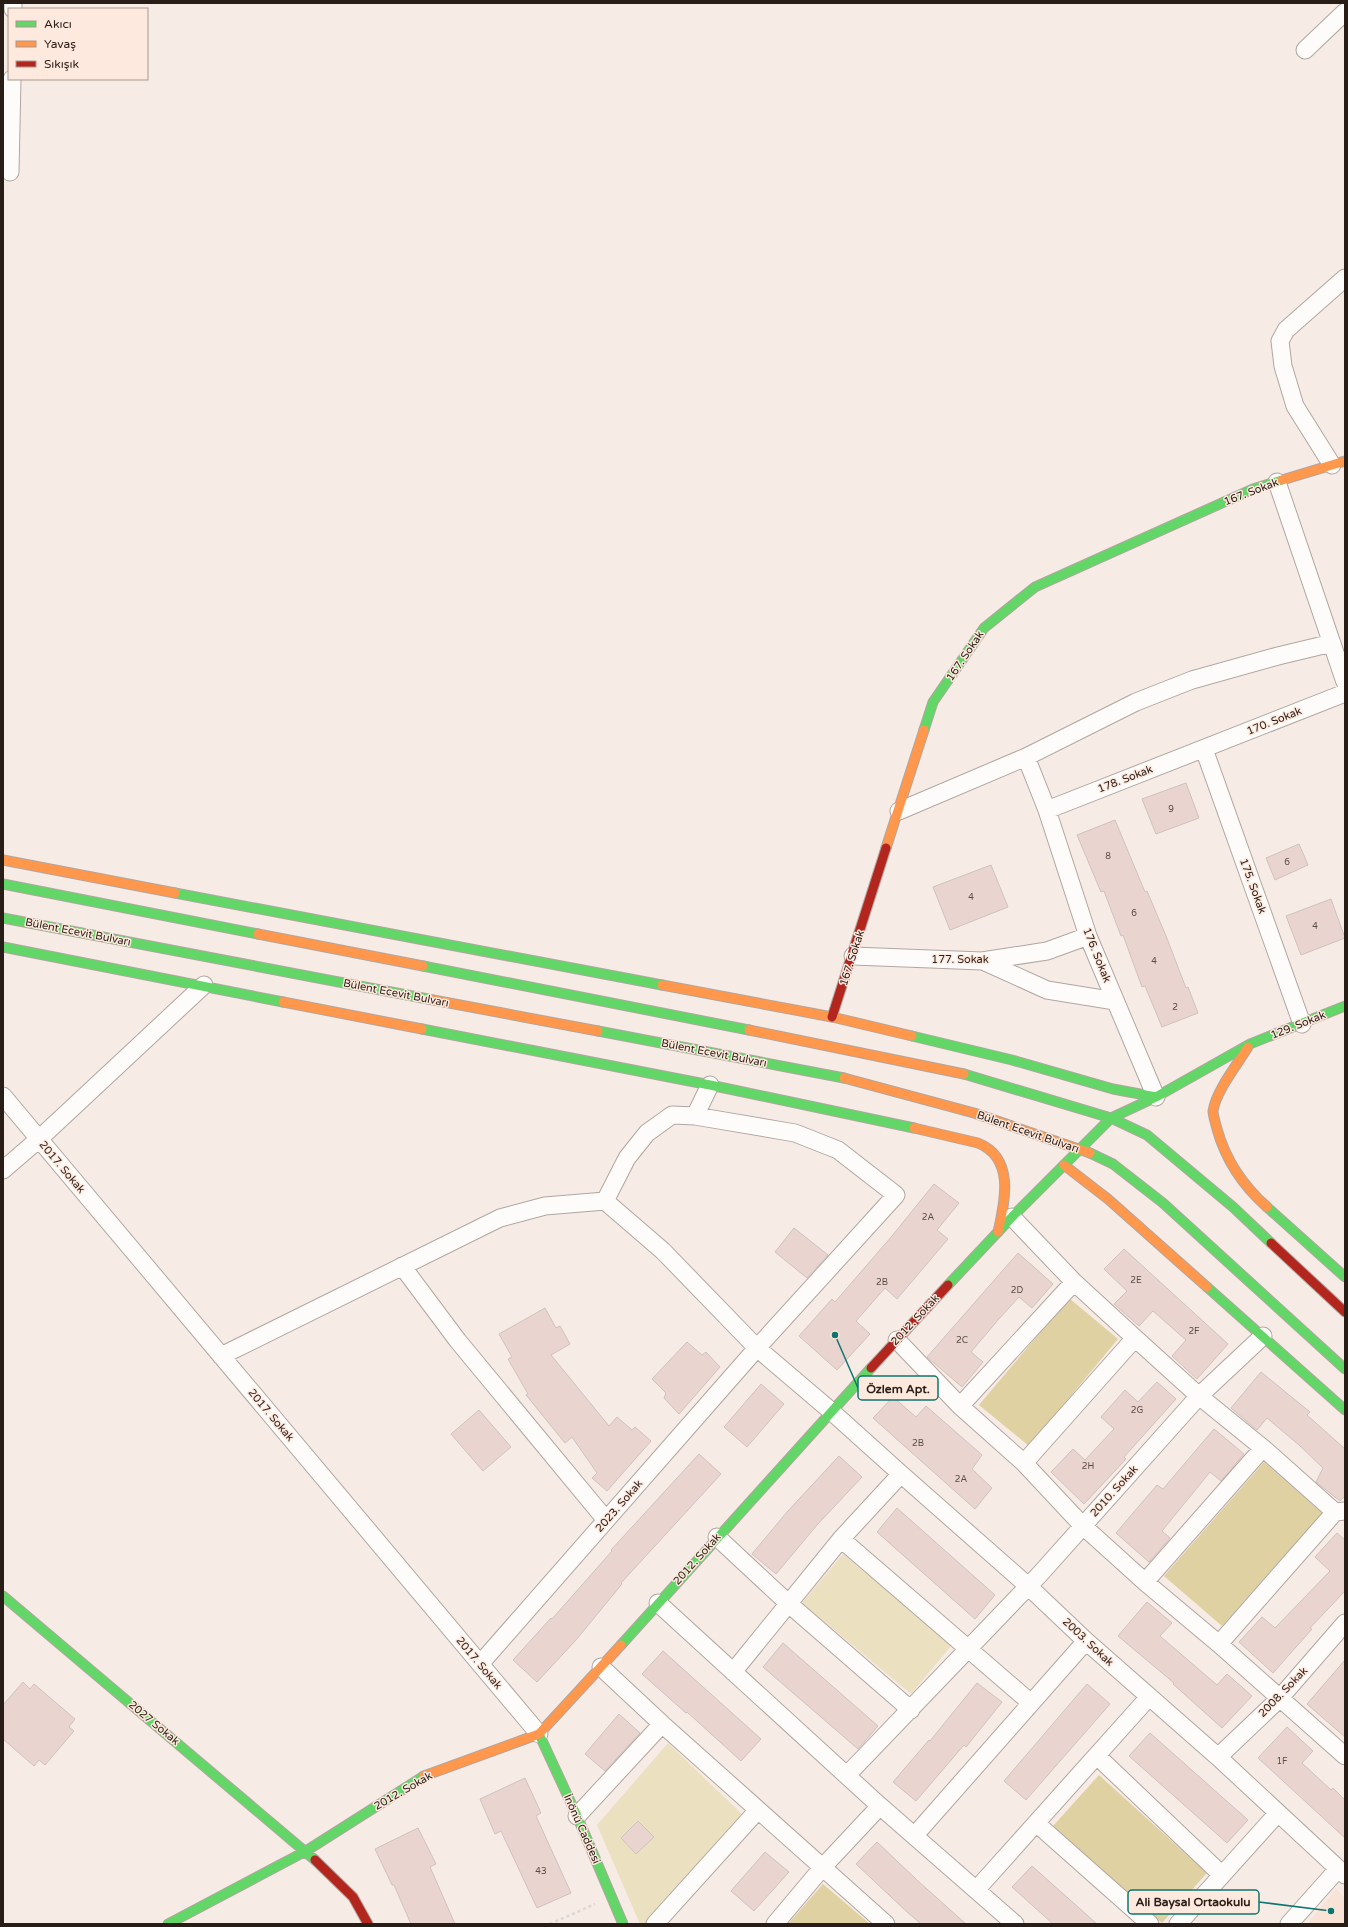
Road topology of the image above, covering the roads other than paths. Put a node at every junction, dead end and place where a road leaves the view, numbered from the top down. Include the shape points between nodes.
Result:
1 (1345, 12) edge
2 (1305, 50) dead end
3 (12, 80) edge
4 (10, 172) dead end
5 (1345, 278) edge
6 (1339, 463) edge
7 (1277, 482) junction
8 (1332, 643) junction
9 (1345, 682) edge
10 (1345, 693) edge
11 (1204, 749) junction
12 (1026, 757) junction
13 (1047, 810) junction
14 (899, 811) junction
15 (3, 860) edge
16 (3, 884) edge
17 (3, 918) edge
18 (1088, 936) junction
19 (3, 947) edge
20 (852, 956) junction
21 (982, 961) junction
22 (204, 985) junction
23 (1115, 1001) junction
24 (1345, 1006) edge
25 (832, 1017) junction
26 (1302, 1024) junction
27 (1250, 1044) junction
28 (710, 1085) junction
29 (3, 1096) edge
30 (1156, 1097) junction
31 (695, 1116) junction
32 (1111, 1118) junction
33 (39, 1139) junction
34 (1081, 1149) junction
35 (1064, 1165) junction
36 (3, 1170) edge
37 (1242, 1200) junction
38 (605, 1201) junction
39 (1012, 1217) junction
40 (998, 1232) junction
41 (402, 1266) junction
42 (1345, 1277) edge
43 (1074, 1282) junction
44 (1344, 1310) edge
45 (1263, 1336) junction
46 (1135, 1338) junction
47 (897, 1340) junction
48 (757, 1348) junction
49 (221, 1356) junction
50 (1345, 1368) edge
51 (1199, 1396) junction
52 (960, 1406) junction
53 (1345, 1410) edge
54 (831, 1411) junction
55 (1263, 1448) junction
56 (1024, 1463) junction
57 (900, 1474) junction
58 (1340, 1512) edge
59 (606, 1520) junction
60 (1083, 1526) junction
61 (717, 1537) junction
62 (841, 1539) junction
63 (1145, 1582) junction
64 (1028, 1586) junction
65 (3, 1596) edge
66 (658, 1603) junction
67 (789, 1604) junction
68 (1345, 1623) edge
69 (1086, 1641) junction
70 (1220, 1644) junction
71 (969, 1650) junction
72 (480, 1664) junction
73 (601, 1667) junction
74 (734, 1672) junction
75 (1149, 1697) junction
76 (1279, 1699) junction
77 (1031, 1703) junction
78 (911, 1710) junction
79 (662, 1724) junction
80 (539, 1734) junction
81 (1343, 1751) edge
82 (1097, 1756) junction
83 (1218, 1757) junction
84 (847, 1776) junction
85 (880, 1806) junction
86 (758, 1810) junction
87 (1277, 1814) junction
88 (577, 1816) junction
89 (1036, 1823) junction
90 (915, 1835) junction
91 (306, 1851) junction
92 (822, 1868) junction
93 (1341, 1872) edge
94 (1222, 1874) junction
95 (976, 1890) junction
96 (1007, 1922) edge
97 (168, 1924) edge
98 (368, 1924) edge
99 (623, 1924) edge
100 (655, 1924) edge
101 (775, 1924) edge
102 (886, 1924) edge
103 (1150, 1924) edge
104 (1178, 1924) edge
105 (1289, 1924) edge

1 - 2 street
3 - 4 street
5 - 6 street via 1286,330 1280,341 1283,366 1295,406
6 - 7 street, 167. Sokak
7 - 8 street
7 - 14 street, 167. Sokak via 1253,489 1035,587 984,628 933,702
8 - 9 street
8 - 12 street via 1192,680 1136,702
10 - 11 street, 170. Sokak
11 - 13 street, 178. Sokak
11 - 26 street, 175. Sokak
12 - 13 street, 176. Sokak
12 - 14 street
13 - 18 street, 176. Sokak
14 - 20 street, 167. Sokak
15 - 25 street
16 - 32 street via 833,1046 974,1076
17 - 34 street, Bülent Ecevit Bulvarı via 835,1076 974,1113
18 - 21 street, 177. Sokak via 1046,951
18 - 23 street, 176. Sokak
19 - 22 street
20 - 21 street, 177. Sokak
20 - 25 street, 167. Sokak
21 - 23 street via 1047,990
22 - 28 street
22 - 33 street
23 - 30 street, 176. Sokak
24 - 26 street, 129. Sokak
25 - 30 street via 1012,1060 1113,1089
26 - 27 street, 129. Sokak
27 - 30 street, 129. Sokak
27 - 37 street via 1219,1094 1213,1112 1222,1147 1238,1177
28 - 31 street
28 - 40 street via 961,1138 987,1148 998,1160 1006,1178 1006,1192
29 - 33 street, 2017. Sokak
30 - 32 street, 2012. Sokak
31 - 38 street via 672,1115 647,1133 628,1158
31 - 48 street, 2023. Sokak via 795,1133 838,1150 896,1195
32 - 34 street, 2012. Sokak
32 - 37 street via 1147,1135
33 - 36 street
33 - 49 street, 2017. Sokak
34 - 35 street, 2012. Sokak
34 - 50 street, Bülent Ecevit Bulvarı via 1113,1164 1163,1203
35 - 39 street, 2012. Sokak
35 - 45 street via 1108,1199
37 - 42 street
37 - 44 street
38 - 41 street via 545,1206 500,1218
38 - 48 street, 2003. Sokak via 663,1251
39 - 40 street, 2012. Sokak
39 - 43 street
40 - 47 street, 2012. Sokak
41 - 49 street
41 - 59 street via 458,1341
43 - 46 street
43 - 52 street
45 - 51 street, 2010. Sokak
45 - 53 street
46 - 51 street
46 - 56 street
47 - 52 street
47 - 54 street, 2012. Sokak
48 - 54 street, 2003. Sokak
48 - 59 street, 2023. Sokak
49 - 72 street, 2017. Sokak
51 - 55 street
51 - 60 street, 2010. Sokak
52 - 56 street
54 - 57 street, 2003. Sokak
54 - 61 street, 2012. Sokak
55 - 58 street
55 - 63 street
56 - 60 street
57 - 62 street
57 - 64 street, 2003. Sokak
58 - 70 street
59 - 72 street, 2023. Sokak
60 - 63 street
60 - 64 street, 2010. Sokak
61 - 66 street, 2012. Sokak
61 - 67 street
62 - 67 street
62 - 71 street
63 - 70 street
64 - 69 street, 2003. Sokak
64 - 71 street, 2010. Sokak
65 - 91 street, 2027 Sokak
66 - 73 street, 2012. Sokak
66 - 74 street
67 - 74 street
67 - 78 street
68 - 76 street, 2008. Sokak
69 - 75 street, 2003. Sokak
69 - 77 street
70 - 76 street
71 - 77 street
71 - 78 street, 2010. Sokak
72 - 80 street, 2017. Sokak
73 - 79 street
73 - 80 street, 2012. Sokak
74 - 84 street
75 - 82 street
75 - 83 street, 2003. Sokak
76 - 81 street
76 - 83 street, 2008. Sokak
77 - 90 street
78 - 84 street, 2010. Sokak
79 - 86 street
79 - 88 street
80 - 88 street, İnönü Caddesi
80 - 91 street, 2012. Sokak via 425,1776
82 - 89 street
82 - 94 street
83 - 87 street, 2003. Sokak
84 - 85 street
85 - 90 street
85 - 92 street
86 - 92 street
86 - 100 street
87 - 93 street, 2003. Sokak
87 - 94 street
88 - 99 street, İnönü Caddesi
89 - 95 street
89 - 103 street
90 - 95 street
91 - 97 street, 2012. Sokak
91 - 98 street, 2027 Sokak via 353,1897
92 - 101 street
92 - 102 street
93 - 105 street
94 - 104 street
95 - 96 street

